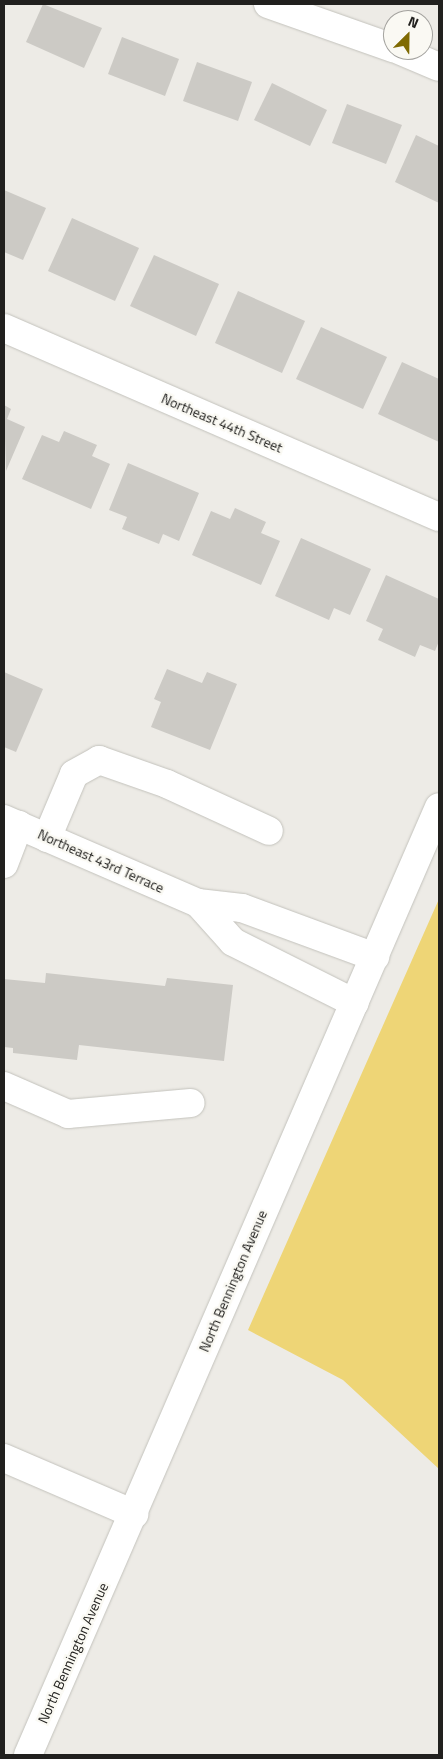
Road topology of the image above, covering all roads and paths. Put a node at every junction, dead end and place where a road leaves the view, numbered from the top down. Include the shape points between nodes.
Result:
1 (268, 4) edge
2 (383, 44) edge
3 (423, 60) edge
4 (439, 67) edge
5 (4, 328) edge
6 (439, 517) edge
7 (439, 807) edge
8 (11, 822) edge
9 (269, 831) dead end
10 (47, 838) junction
11 (4, 864) edge
12 (198, 903) junction
13 (375, 957) junction
14 (355, 1003) junction
15 (4, 1086) edge
16 (191, 1103) dead end
17 (4, 1458) edge
18 (134, 1514) junction
19 (28, 1755) edge

1 - 2 street
3 - 4 street
5 - 6 street, Northeast 44th Street
7 - 13 street, North Bennington Avenue
8 - 10 street, Northeast 43rd Terrace
8 - 11 street
9 - 10 street via 168,784 100,760 74,774
10 - 12 street, Northeast 43rd Terrace
12 - 13 street, Northeast 43rd Terrace via 242,908
12 - 14 street, Northeast 43rd Terrace via 233,942
13 - 14 street, North Bennington Avenue
14 - 18 street, North Bennington Avenue
15 - 16 street via 68,1114
17 - 18 street
18 - 19 street, North Bennington Avenue

